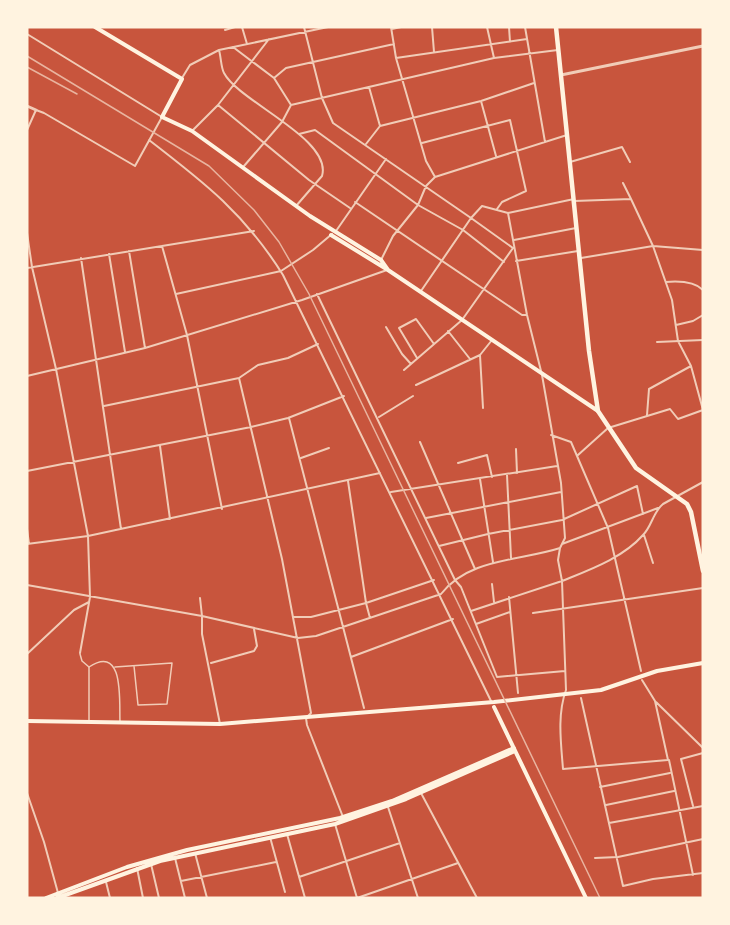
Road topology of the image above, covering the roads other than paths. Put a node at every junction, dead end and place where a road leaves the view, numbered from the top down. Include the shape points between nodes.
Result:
1 (95, 27) edge
2 (108, 27) edge
3 (235, 27) edge
4 (242, 27) edge
5 (304, 27) edge
6 (328, 27) edge
7 (401, 27) edge
8 (432, 27) edge
9 (492, 27) edge
10 (508, 27) edge
11 (525, 27) edge
12 (556, 27) edge
13 (391, 28) edge
14 (487, 28) edge
15 (225, 30) dead end
16 (305, 32) junction
17 (27, 34) edge
18 (109, 35) junction
19 (269, 39) junction
20 (527, 39) junction
21 (510, 42) junction
22 (247, 44) junction
23 (394, 44) junction
24 (491, 45) junction
25 (703, 46) edge
26 (233, 47) junction
27 (219, 50) junction
28 (558, 50) junction
29 (434, 52) junction
30 (528, 54) junction
31 (396, 58) junction
32 (494, 58) junction
33 (312, 61) junction
34 (253, 63) junction
35 (561, 75) junction
36 (274, 78) junction
37 (182, 79) junction
38 (402, 79) junction
39 (534, 83) junction
40 (235, 85) junction
41 (369, 87) junction
42 (322, 98) junction
43 (481, 101) junction
44 (218, 105) junction
45 (291, 105) junction
46 (27, 106) edge
47 (36, 110) junction
48 (162, 117) junction
49 (415, 118) junction
50 (282, 122) junction
51 (488, 125) junction
52 (380, 126) junction
53 (27, 130) edge
54 (192, 131) junction
55 (299, 134) junction
56 (567, 135) junction
57 (149, 140) junction
58 (545, 141) junction
59 (264, 142) junction
60 (366, 144) junction
61 (422, 144) junction
62 (516, 150) junction
63 (496, 156) junction
64 (386, 159) junction
65 (570, 162) junction
66 (630, 162) dead end
67 (243, 168) junction
68 (376, 173) junction
69 (435, 177) junction
70 (316, 182) junction
71 (623, 183) dead end
72 (426, 186) junction
73 (631, 199) junction
74 (574, 200) junction
75 (355, 202) junction
76 (418, 205) junction
77 (296, 206) junction
78 (350, 208) junction
79 (497, 209) junction
80 (508, 213) junction
81 (471, 218) junction
82 (577, 228) junction
83 (463, 230) junction
84 (254, 231) junction
85 (336, 231) junction
86 (398, 231) junction
87 (27, 233) edge
88 (332, 235) junction
89 (514, 240) junction
90 (162, 246) junction
91 (653, 246) junction
92 (513, 248) junction
93 (703, 250) edge
94 (129, 251) junction
95 (579, 251) junction
96 (109, 254) junction
97 (81, 258) junction
98 (579, 258) junction
99 (381, 260) junction
100 (442, 261) junction
101 (516, 261) junction
102 (504, 262) junction
103 (378, 266) junction
104 (32, 267) junction
105 (27, 268) edge
106 (388, 270) junction
107 (281, 271) junction
108 (666, 282) junction
109 (484, 290) junction
110 (703, 291) edge
111 (421, 292) junction
112 (176, 294) junction
113 (317, 294) junction
114 (297, 302) junction
115 (527, 315) junction
116 (703, 315) edge
117 (462, 320) junction
118 (676, 325) junction
119 (386, 327) dead end
120 (448, 331) junction
121 (187, 335) junction
122 (492, 340) junction
123 (703, 340) edge
124 (678, 341) junction
125 (657, 342) dead end
126 (318, 344) junction
127 (434, 344) junction
128 (146, 348) junction
129 (125, 354) junction
130 (480, 355) junction
131 (418, 358) junction
132 (470, 359) junction
133 (96, 361) junction
134 (412, 364) junction
135 (691, 366) junction
136 (56, 369) junction
137 (404, 370) dead end
138 (542, 375) junction
139 (27, 376) edge
140 (239, 378) junction
141 (416, 385) dead end
142 (199, 388) junction
143 (703, 395) edge
144 (344, 396) junction
145 (413, 396) dead end
146 (699, 398) junction
147 (104, 406) junction
148 (483, 408) dead end
149 (703, 410) edge
150 (598, 411) junction
151 (647, 415) junction
152 (378, 417) junction
153 (288, 418) junction
154 (250, 427) junction
155 (608, 428) junction
156 (551, 435) junction
157 (207, 437) junction
158 (420, 442) dead end
159 (160, 446) junction
160 (329, 448) dead end
161 (516, 449) dead end
162 (578, 455) junction
163 (111, 456) junction
164 (300, 458) junction
165 (74, 462) junction
166 (458, 463) dead end
167 (557, 466) junction
168 (27, 471) edge
169 (380, 473) junction
170 (517, 473) junction
171 (507, 475) junction
172 (492, 477) junction
173 (480, 479) junction
174 (348, 481) junction
175 (703, 482) edge
176 (438, 486) junction
177 (309, 489) junction
178 (413, 490) junction
179 (390, 492) junction
180 (561, 492) junction
181 (678, 497) junction
182 (267, 499) junction
183 (508, 502) junction
184 (598, 503) junction
185 (484, 506) junction
186 (658, 508) junction
187 (222, 509) junction
188 (451, 512) junction
189 (643, 514) junction
190 (426, 518) junction
191 (171, 519) junction
192 (562, 520) junction
193 (608, 528) junction
194 (27, 529) edge
195 (121, 529) junction
196 (509, 530) junction
197 (488, 534) junction
198 (644, 535) junction
199 (88, 536) junction
200 (462, 540) junction
201 (28, 544) edge
202 (562, 544) junction
203 (440, 546) junction
204 (560, 548) junction
205 (616, 557) junction
206 (511, 558) junction
207 (494, 563) junction
208 (653, 564) dead end
209 (476, 570) junction
210 (703, 571) edge
211 (434, 580) junction
212 (455, 580) junction
213 (562, 581) junction
214 (492, 584) dead end
215 (27, 585) edge
216 (703, 588) edge
217 (441, 594) junction
218 (509, 596) junction
219 (90, 597) junction
220 (200, 598) dead end
221 (626, 600) junction
222 (89, 602) junction
223 (494, 602) junction
224 (366, 603) junction
225 (562, 609) junction
226 (338, 611) junction
227 (471, 611) junction
228 (511, 612) junction
229 (533, 613) dead end
230 (202, 616) junction
231 (294, 617) junction
232 (370, 618) junction
233 (453, 619) junction
234 (476, 624) junction
235 (342, 627) junction
236 (254, 629) junction
237 (298, 638) junction
238 (80, 653) joint
239 (27, 654) edge
240 (350, 657) junction
241 (209, 663) junction
242 (703, 663) edge
243 (134, 666) junction
244 (89, 667) junction
245 (115, 667) junction
246 (565, 671) junction
247 (642, 671) dead end
248 (516, 674) junction
249 (642, 680) dead end
250 (518, 693) dead end
251 (581, 698) dead end
252 (655, 702) junction
253 (494, 707) joint
254 (364, 708) dead end
255 (306, 718) junction
256 (27, 721) edge
257 (89, 722) junction
258 (120, 723) junction
259 (220, 724) junction
260 (703, 748) edge
261 (514, 750) junction
262 (703, 753) edge
263 (669, 760) junction
264 (595, 767) junction
265 (670, 773) junction
266 (600, 787) junction
267 (674, 791) junction
268 (27, 793) edge
269 (421, 793) junction
270 (387, 806) junction
271 (605, 806) junction
272 (703, 806) edge
273 (693, 807) junction
274 (678, 810) junction
275 (343, 817) junction
276 (609, 823) junction
277 (335, 824) junction
278 (287, 834) junction
279 (270, 837) junction
280 (703, 839) edge
281 (400, 843) junction
282 (684, 843) junction
283 (195, 853) junction
284 (618, 857) junction
285 (175, 858) junction
286 (595, 858) dead end
287 (276, 861) junction
288 (346, 862) junction
289 (458, 863) junction
290 (151, 864) junction
291 (137, 868) junction
292 (703, 873) edge
293 (693, 875) junction
294 (202, 877) junction
295 (299, 877) junction
296 (106, 879) junction
297 (413, 880) junction
298 (181, 881) junction
299 (285, 892) dead end
300 (57, 896) edge
301 (46, 898) edge
302 (110, 898) edge
303 (143, 898) edge
304 (159, 898) edge
305 (185, 898) edge
306 (207, 898) edge
307 (305, 898) edge
308 (357, 898) edge
309 (418, 898) edge
310 (477, 898) edge
311 (586, 898) edge

1 - 18 main road
2 - 18 street
3 - 15 street
4 - 22 street
5 - 16 street
6 - 16 street
7 - 13 street
8 - 29 street
9 - 14 street
10 - 21 street
11 - 20 street
12 - 28 highway
13 - 23 street
14 - 24 street
16 - 19 street
16 - 33 street
17 - 48 street
18 - 37 main road
19 - 22 street
19 - 34 street
20 - 21 street
20 - 30 street
21 - 24 street
22 - 26 street
23 - 31 street
23 - 33 street
24 - 29 street
24 - 32 street
25 - 35 street
26 - 27 street
26 - 34 street
27 - 37 street via 190,65
27 - 40 street via 224,73
28 - 30 street
28 - 35 highway
29 - 31 street
30 - 32 street
30 - 39 street
31 - 38 street
32 - 38 street
33 - 36 street via 286,68
33 - 42 street
34 - 36 street
34 - 40 street
35 - 56 highway
36 - 45 street
37 - 48 main road
38 - 41 street
38 - 49 street
39 - 43 street
39 - 58 street
40 - 44 street
40 - 50 street
41 - 42 street
41 - 52 street
42 - 45 street
42 - 60 street via 333,123
43 - 49 street
43 - 51 street
44 - 54 street
44 - 59 street
45 - 50 street
46 - 47 street
47 - 53 street
47 - 57 street via 135,166
48 - 54 main road
48 - 57 street
49 - 52 street
49 - 61 street
50 - 55 street
50 - 59 street
51 - 61 street
51 - 62 street via 510,120
51 - 63 street
52 - 60 street
54 - 67 main road
55 - 68 street via 315,130
55 - 70 street via 319,156 323,172
56 - 58 street
56 - 65 highway
57 - 84 street via 207,184
58 - 62 street
59 - 67 street
59 - 70 street
60 - 64 street
61 - 69 street
62 - 63 street
62 - 79 street via 526,191 502,202
63 - 69 street
64 - 68 street
64 - 72 street
65 - 66 street via 622,147
65 - 74 highway
67 - 77 main road
68 - 75 street
68 - 76 street
69 - 72 street
70 - 77 street
70 - 78 street
71 - 73 street
72 - 76 street
72 - 81 street
73 - 74 street
73 - 91 street
74 - 80 street
74 - 82 highway
75 - 78 street
75 - 86 street
76 - 83 street
76 - 86 street
77 - 85 main road
78 - 85 street
79 - 80 street
79 - 81 street via 482,206
80 - 89 street
81 - 83 street
81 - 92 street
82 - 89 street
82 - 95 highway
83 - 100 street
83 - 102 street
84 - 90 street
84 - 107 street
85 - 88 street
85 - 99 main road
86 - 99 street
86 - 100 street
87 - 104 street
88 - 103 main road
88 - 107 street
89 - 92 street
90 - 94 street
90 - 112 street
91 - 93 street
91 - 98 street
91 - 108 street
92 - 101 street
92 - 102 street
94 - 96 street
94 - 128 street
95 - 98 highway
95 - 101 street
96 - 97 street
96 - 129 street
97 - 104 street
97 - 133 street
98 - 150 highway
99 - 103 street
99 - 106 main road
100 - 109 street
100 - 111 street
101 - 115 street
102 - 109 street
103 - 106 main road
104 - 105 street
104 - 136 street
106 - 111 main road
106 - 113 street
107 - 112 street
107 - 114 street
108 - 110 street via 698,285
108 - 118 street
109 - 115 street
109 - 117 street
111 - 117 main road
112 - 121 street
113 - 114 street
113 - 152 street
114 - 121 street
114 - 126 street
115 - 138 street
116 - 118 street
117 - 120 street
117 - 122 main road
118 - 124 street
119 - 134 street
120 - 127 street
120 - 132 street
121 - 128 street
121 - 142 street
122 - 130 street
122 - 138 main road
123 - 124 street
124 - 125 street
124 - 135 street
126 - 140 street via 288,358 258,365
126 - 144 street
127 - 131 street
127 - 131 street via 416,319 399,328
128 - 129 street
129 - 133 street
130 - 132 street
130 - 148 street
131 - 134 street
132 - 141 street
133 - 136 street
133 - 147 street
134 - 137 street
135 - 146 street
135 - 151 street via 649,389
136 - 139 street
136 - 165 street
138 - 150 main road
138 - 156 street
140 - 142 street
140 - 154 street
142 - 147 street
142 - 157 street
143 - 146 street
144 - 153 street
144 - 169 street
145 - 152 street
146 - 149 street
147 - 163 street
149 - 151 street via 678,419 670,409
150 - 155 highway
151 - 155 street
152 - 178 street
153 - 154 street
153 - 164 street
154 - 157 street
154 - 182 street
155 - 162 street
155 - 181 highway via 636,468
156 - 162 street via 571,442
156 - 167 street
157 - 159 street
157 - 187 street
158 - 176 street
159 - 163 street
159 - 191 street
160 - 164 street
161 - 170 street
162 - 184 street
163 - 165 street
163 - 195 street
164 - 177 street
165 - 168 street
165 - 199 street
166 - 172 street via 487,455
167 - 170 street
167 - 180 street
169 - 174 street
169 - 179 street
170 - 171 street
171 - 172 street
171 - 183 street
172 - 173 street
173 - 176 street
173 - 185 street
174 - 177 street
174 - 224 street
175 - 181 street
176 - 178 street
176 - 188 street
177 - 182 street
177 - 226 street
178 - 179 street
178 - 190 street
179 - 211 street
180 - 183 street
180 - 192 street
181 - 186 street
181 - 210 highway via 691,512
182 - 187 street
182 - 231 street
183 - 185 street
183 - 196 street
184 - 189 street via 637,486
184 - 192 street
184 - 193 street
185 - 188 street
185 - 197 street
186 - 189 street
186 - 198 street
187 - 191 street
188 - 190 street
188 - 200 street
189 - 193 street
190 - 203 street
191 - 195 street
192 - 196 street
192 - 202 street
193 - 202 street
193 - 205 street
194 - 201 street
195 - 199 street
196 - 197 street
196 - 206 street
197 - 200 street
197 - 207 street
198 - 205 street
198 - 208 street
199 - 201 street
199 - 219 street
200 - 203 street
200 - 209 street
202 - 204 street
203 - 212 street
204 - 206 street
204 - 213 street
205 - 213 street
205 - 221 street
206 - 207 street
207 - 209 street
209 - 212 street
211 - 217 street
211 - 224 street
212 - 217 street
212 - 227 street
213 - 218 street
213 - 225 street
214 - 223 street
215 - 219 street
216 - 221 street
217 - 232 street
217 - 233 street
218 - 223 street
218 - 228 street
219 - 222 street
219 - 230 street
220 - 230 street
221 - 225 street
221 - 247 street
222 - 238 street
222 - 239 street via 74,610
223 - 227 street
224 - 226 street
224 - 232 street
225 - 229 street
225 - 246 street
226 - 231 street
226 - 235 street
227 - 234 street
228 - 234 street
228 - 248 street
230 - 236 street
230 - 241 street
231 - 237 street
232 - 235 street
233 - 240 street
233 - 253 street
234 - 248 street via 497,677
235 - 237 street
235 - 240 street
236 - 237 street
236 - 241 street via 254,651
237 - 255 street via 311,713
238 - 244 street
240 - 254 street
241 - 259 street
242 - 255 main road via 585,693
243 - 243 street via 172,663 167,704 138,705
243 - 245 street
244 - 245 street via 106,662
244 - 257 street
245 - 258 street
246 - 248 street
246 - 264 street via 560,738 564,769
248 - 250 street
249 - 252 street
251 - 264 street
252 - 260 street
252 - 263 street
253 - 261 main road
255 - 259 main road
255 - 275 street via 312,743
256 - 257 main road
257 - 258 main road
258 - 259 main road
261 - 269 main road
261 - 275 main road
261 - 311 main road
262 - 273 street via 681,759
263 - 264 street
263 - 265 street
264 - 266 street
265 - 266 street
265 - 267 street
266 - 271 street
267 - 271 street
267 - 274 street
268 - 300 street
269 - 270 main road
269 - 289 street
270 - 277 main road
270 - 281 street
271 - 276 street
272 - 273 street
273 - 274 street
274 - 276 street
274 - 282 street
275 - 300 main road via 187,850 127,867
276 - 284 street
277 - 278 main road
277 - 288 street
278 - 279 main road
278 - 295 street
279 - 283 main road
279 - 287 street
280 - 282 street
281 - 288 street
281 - 297 street
282 - 284 street
282 - 293 street
283 - 285 main road
283 - 294 street
284 - 286 street
284 - 293 street via 623,885
285 - 290 main road
285 - 298 street
287 - 294 street
287 - 299 street
288 - 295 street
288 - 308 street
289 - 297 street
289 - 310 street
290 - 291 main road
290 - 304 street
291 - 296 main road
291 - 303 street
292 - 293 street
294 - 298 street
294 - 306 street
295 - 307 street
296 - 300 main road
296 - 302 street
297 - 308 street
297 - 309 street
298 - 305 street
300 - 301 main road

